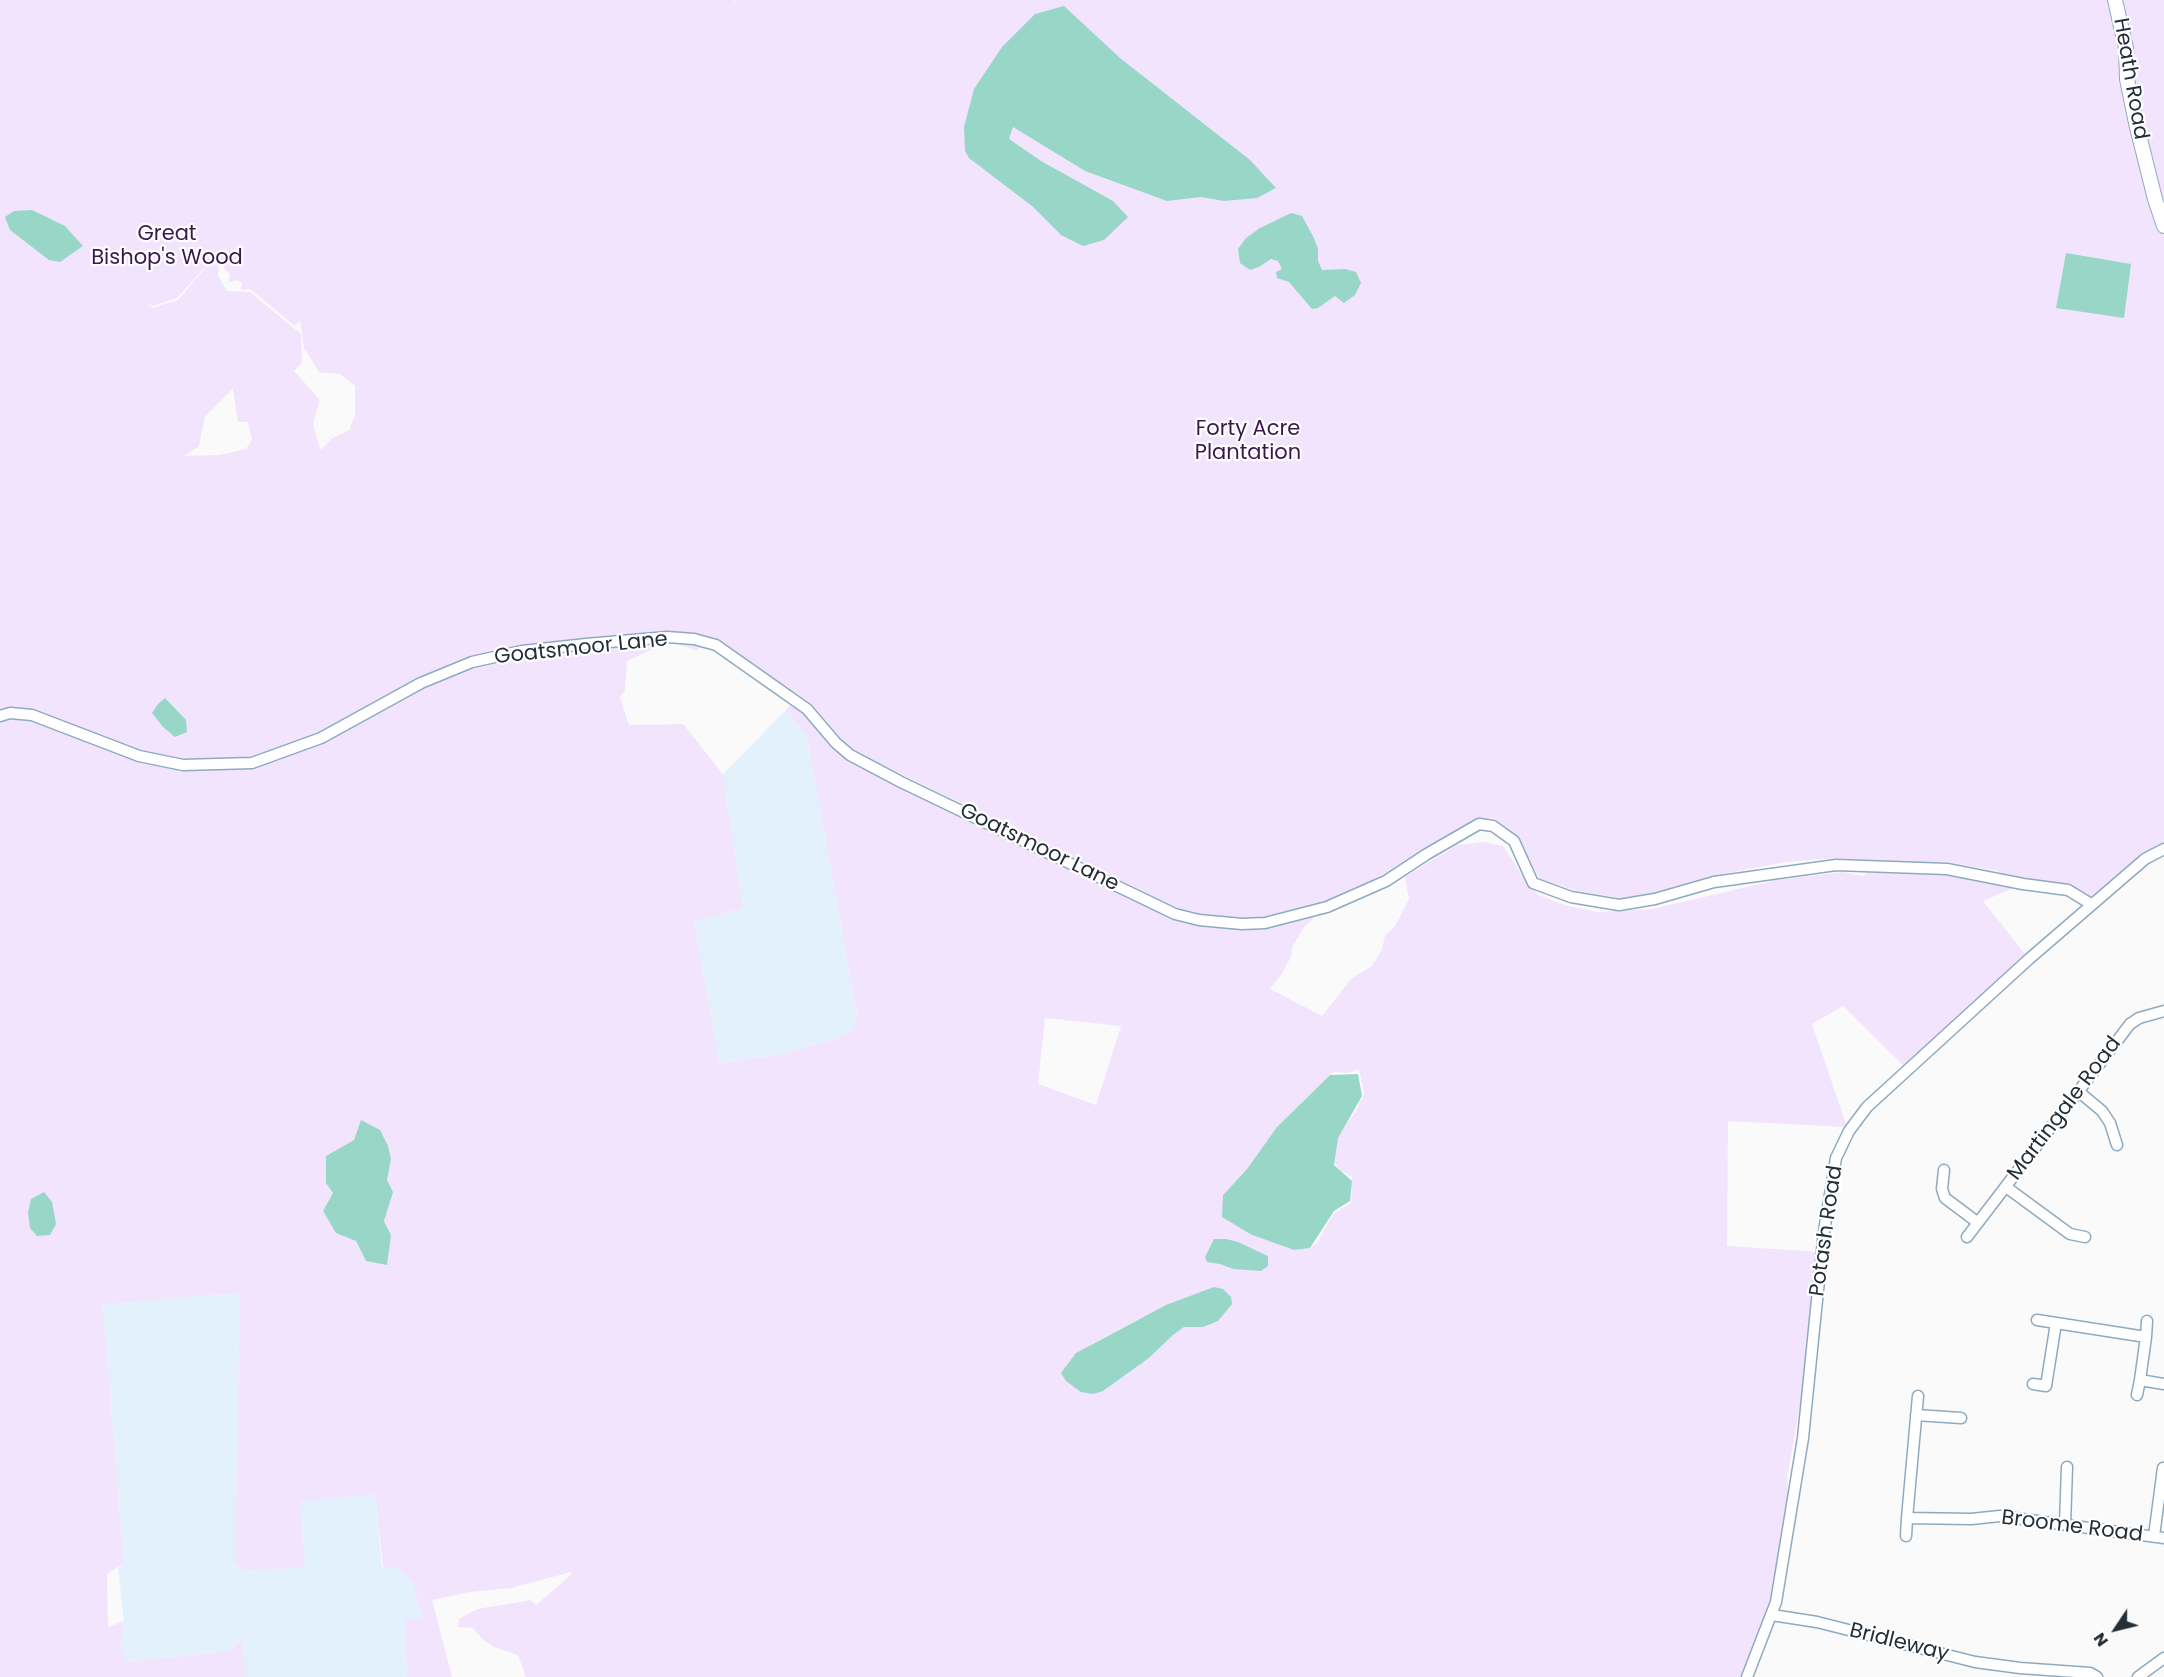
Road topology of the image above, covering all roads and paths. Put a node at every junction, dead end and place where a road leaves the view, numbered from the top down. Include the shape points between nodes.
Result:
1 (2115, 0) edge
2 (2164, 226) edge
3 (0, 716) edge
4 (2164, 849) edge
5 (2091, 904) junction
6 (2164, 1011) edge
7 (2078, 1091) junction
8 (2116, 1145) dead end
9 (1944, 1170) dead end
10 (2006, 1187) junction
11 (1977, 1222) junction
12 (1967, 1237) dead end
13 (2085, 1237) dead end
14 (2037, 1320) dead end
15 (2147, 1321) dead end
16 (2056, 1323) junction
17 (2146, 1337) junction
18 (2140, 1380) junction
19 (2033, 1384) dead end
20 (2164, 1384) edge
21 (2137, 1395) dead end
22 (1918, 1396) dead end
23 (1916, 1415) junction
24 (1961, 1418) dead end
25 (2067, 1467) dead end
26 (2163, 1468) edge
27 (1907, 1518) junction
28 (2065, 1524) junction
29 (1906, 1536) dead end
30 (2159, 1537) edge
31 (1772, 1616) junction
32 (2164, 1658) edge
33 (2019, 1672) edge
34 (1747, 1677) edge
35 (2097, 1677) edge
36 (2138, 1677) edge

1 - 2 street, Heath Road via 2136,123
3 - 5 street, Goatsmoor Lane via 32,715 139,756 183,765 252,764 321,738 421,683 472,662 522,651 586,644 667,637 694,639 716,645 807,708 850,755 1175,914 1198,920 1265,923 1327,907 1386,881 1479,824 1493,826 1514,841 1533,884 1571,897 1619,905 1714,882 1836,865 1947,869 2068,890
4 - 5 street, Potash Road via 2145,859
5 - 31 street, Potash Road via 1867,1107 1836,1158 1824,1231 1800,1464
6 - 7 street, Martingale Road via 2130,1024
7 - 8 street via 2102,1111
7 - 10 street, Martingale Road
9 - 11 street via 1945,1198
10 - 11 street, Martingale Road
10 - 13 street via 2070,1234
11 - 12 street, Martingale Road
14 - 16 street
15 - 17 street
16 - 17 street
16 - 19 street via 2052,1387
17 - 18 street
18 - 20 street
18 - 21 street
22 - 23 street
23 - 24 street
23 - 27 street
25 - 28 street
26 - 30 street
27 - 28 street, Broome Road via 2000,1516
27 - 29 street
28 - 30 street, Broome Road
31 - 33 street, Bridleway via 1817,1622
31 - 34 street, Potash Road
32 - 36 street
33 - 35 street, Bridleway via 2090,1673

